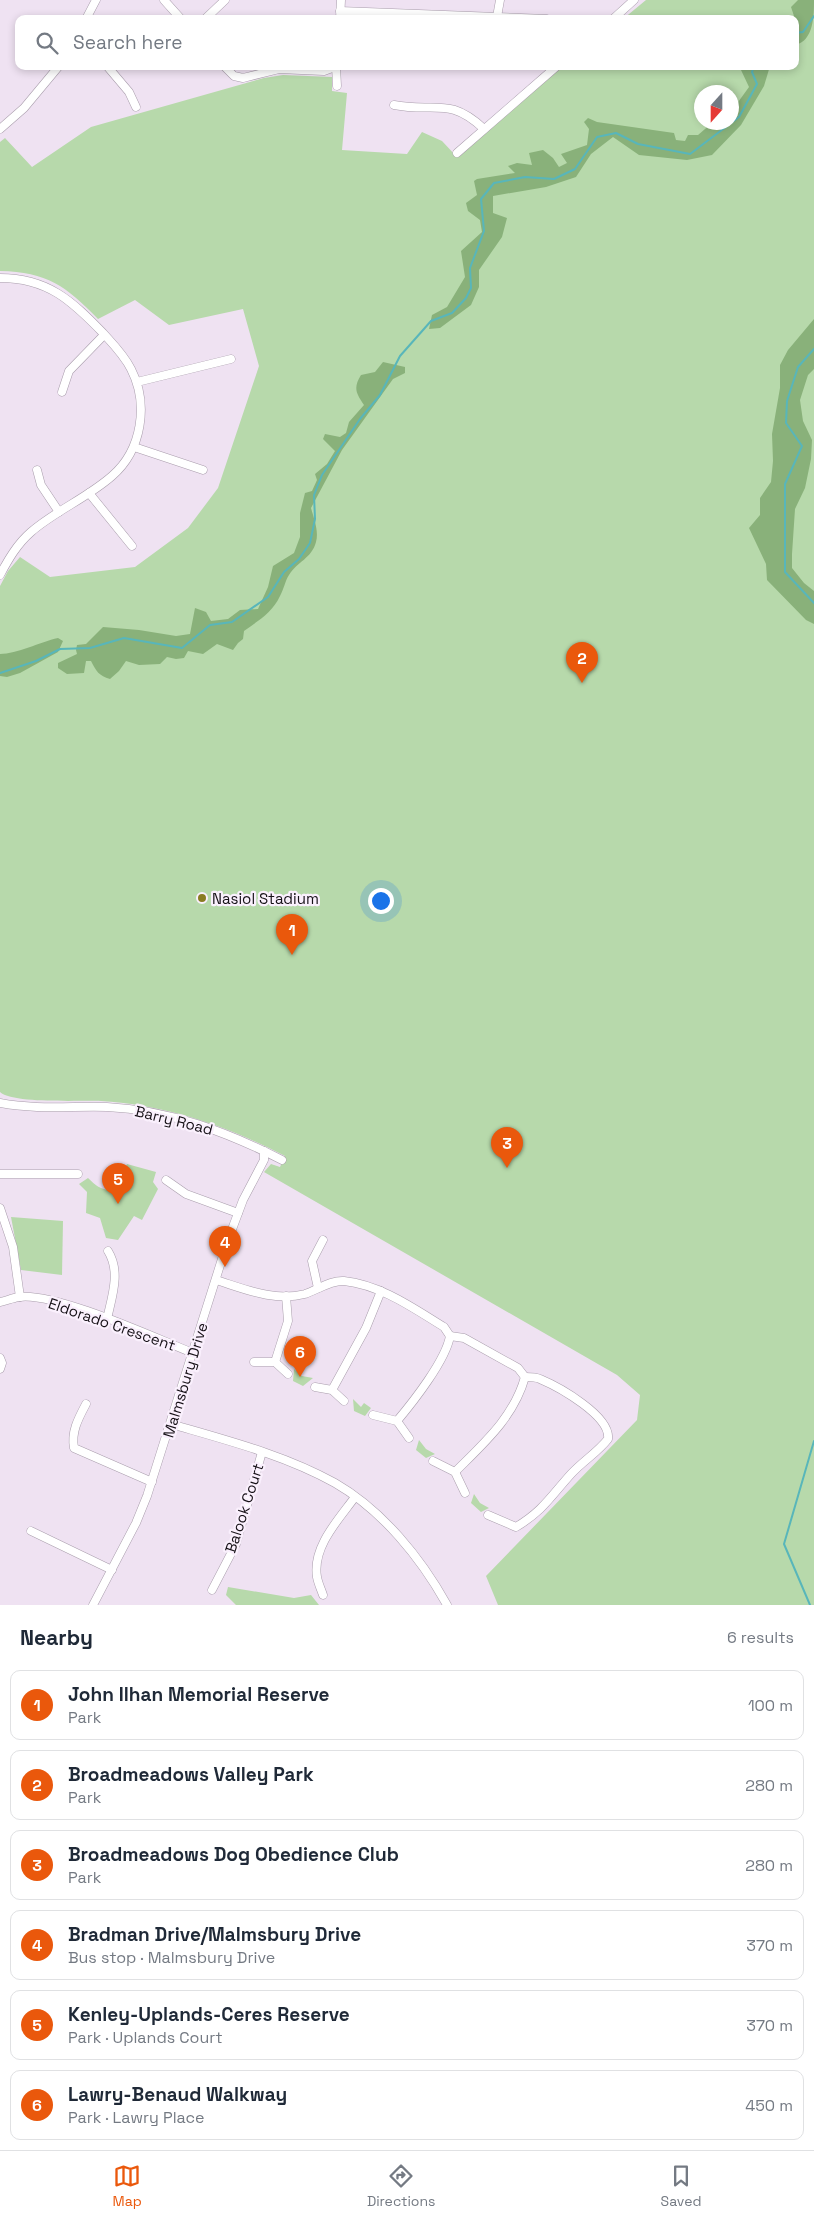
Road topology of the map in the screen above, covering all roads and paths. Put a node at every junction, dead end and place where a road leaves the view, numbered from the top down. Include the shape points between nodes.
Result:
1 (94, 0) edge
2 (164, 0) edge
3 (225, 0) edge
4 (341, 0) edge
5 (500, 0) edge
6 (634, 0) edge
7 (88, 15) edge
8 (177, 15) edge
9 (209, 15) edge
10 (340, 15) edge
11 (497, 15) edge
12 (617, 15) edge
13 (56, 70) edge
14 (110, 70) edge
15 (228, 70) edge
16 (279, 70) edge
17 (279, 70) edge
18 (324, 70) edge
19 (335, 70) edge
20 (552, 70) edge
21 (337, 86) dead end
22 (394, 105) dead end
23 (136, 107) dead end
24 (0, 129) edge
25 (484, 129) junction
26 (457, 153) dead end
27 (0, 278) edge
28 (104, 335) junction
29 (231, 359) dead end
30 (137, 382) junction
31 (62, 392) dead end
32 (134, 447) junction
33 (37, 470) dead end
34 (203, 470) dead end
35 (89, 493) junction
36 (59, 512) junction
37 (132, 546) dead end
38 (0, 575) edge
39 (0, 1098) edge
40 (0, 1103) edge
41 (264, 1151) junction
42 (282, 1160) dead end
43 (0, 1174) edge
44 (78, 1174) dead end
45 (166, 1180) dead end
46 (0, 1208) edge
47 (238, 1213) junction
48 (322, 1240) dead end
49 (108, 1251) dead end
50 (216, 1280) junction
51 (318, 1288) junction
52 (381, 1291) junction
53 (286, 1296) junction
54 (20, 1297) junction
55 (0, 1302) edge
56 (107, 1319) junction
57 (450, 1336) junction
58 (193, 1353) junction
59 (0, 1358) edge
60 (254, 1362) dead end
61 (275, 1362) junction
62 (0, 1368) edge
63 (288, 1374) dead end
64 (525, 1377) junction
65 (315, 1388) dead end
66 (332, 1390) junction
67 (344, 1401) dead end
68 (86, 1404) dead end
69 (373, 1416) dead end
70 (397, 1421) junction
71 (172, 1424) junction
72 (409, 1438) dead end
73 (262, 1452) junction
74 (432, 1461) dead end
75 (455, 1472) junction
76 (152, 1482) junction
77 (466, 1494) dead end
78 (355, 1497) junction
79 (488, 1514) dead end
80 (31, 1531) dead end
81 (112, 1570) junction
82 (212, 1590) dead end
83 (323, 1595) dead end
84 (93, 1605) edge
85 (447, 1605) edge

1 - 7 street
2 - 8 street
3 - 9 street
4 - 10 street
5 - 11 street
6 - 12 street
13 - 24 street via 28,103
14 - 23 street via 129,92
15 - 16 street via 243,78
17 - 18 street
19 - 21 street
20 - 25 street
22 - 25 street via 457,110 470,116
25 - 26 street
27 - 28 street via 24,279 52,289 72,302
28 - 30 street via 125,359
28 - 31 street via 68,370
29 - 30 street
30 - 32 street via 140,420
32 - 34 street
32 - 35 street via 112,476
33 - 36 street via 41,484
35 - 36 street
35 - 37 street
36 - 38 street via 22,541
39 - 40 street
40 - 41 street, Barry Road via 24,1108 106,1107 143,1111 219,1131
41 - 42 street, Barry Road
41 - 47 street, Malmsbury Drive via 264,1160
43 - 44 street
45 - 47 street via 186,1194
46 - 54 street via 13,1247
47 - 50 street, Malmsbury Drive
48 - 51 street via 312,1261
49 - 56 street via 114,1260 116,1276
50 - 53 street via 259,1293
50 - 58 street, Malmsbury Drive
51 - 52 street via 344,1281
51 - 53 street
52 - 57 street via 444,1327
52 - 66 street via 366,1328
53 - 61 street via 288,1321
54 - 55 street, Eldorado Crescent
54 - 56 street, Eldorado Crescent via 58,1302
56 - 58 street, Eldorado Crescent
57 - 64 street via 464,1338 518,1368
57 - 70 street via 418,1395
58 - 71 street, Malmsbury Drive
59 - 62 street
60 - 61 street
61 - 63 street
64 - 75 street via 507,1416
64 - 79 street via 538,1378 582,1402 605,1426 608,1435 606,1442 571,1474 545,1506 516,1530
65 - 66 street
66 - 67 street
68 - 76 street via 72,1438 74,1448
69 - 70 street
70 - 72 street
71 - 73 street
71 - 76 street, Malmsbury Drive
73 - 78 street via 312,1472
73 - 82 street, Balook Court via 236,1544
74 - 75 street
75 - 77 street
76 - 81 street, Malmsbury Drive
78 - 83 street via 325,1540 319,1557 317,1578
78 - 85 street via 403,1541
80 - 81 street
81 - 84 street, Malmsbury Drive

